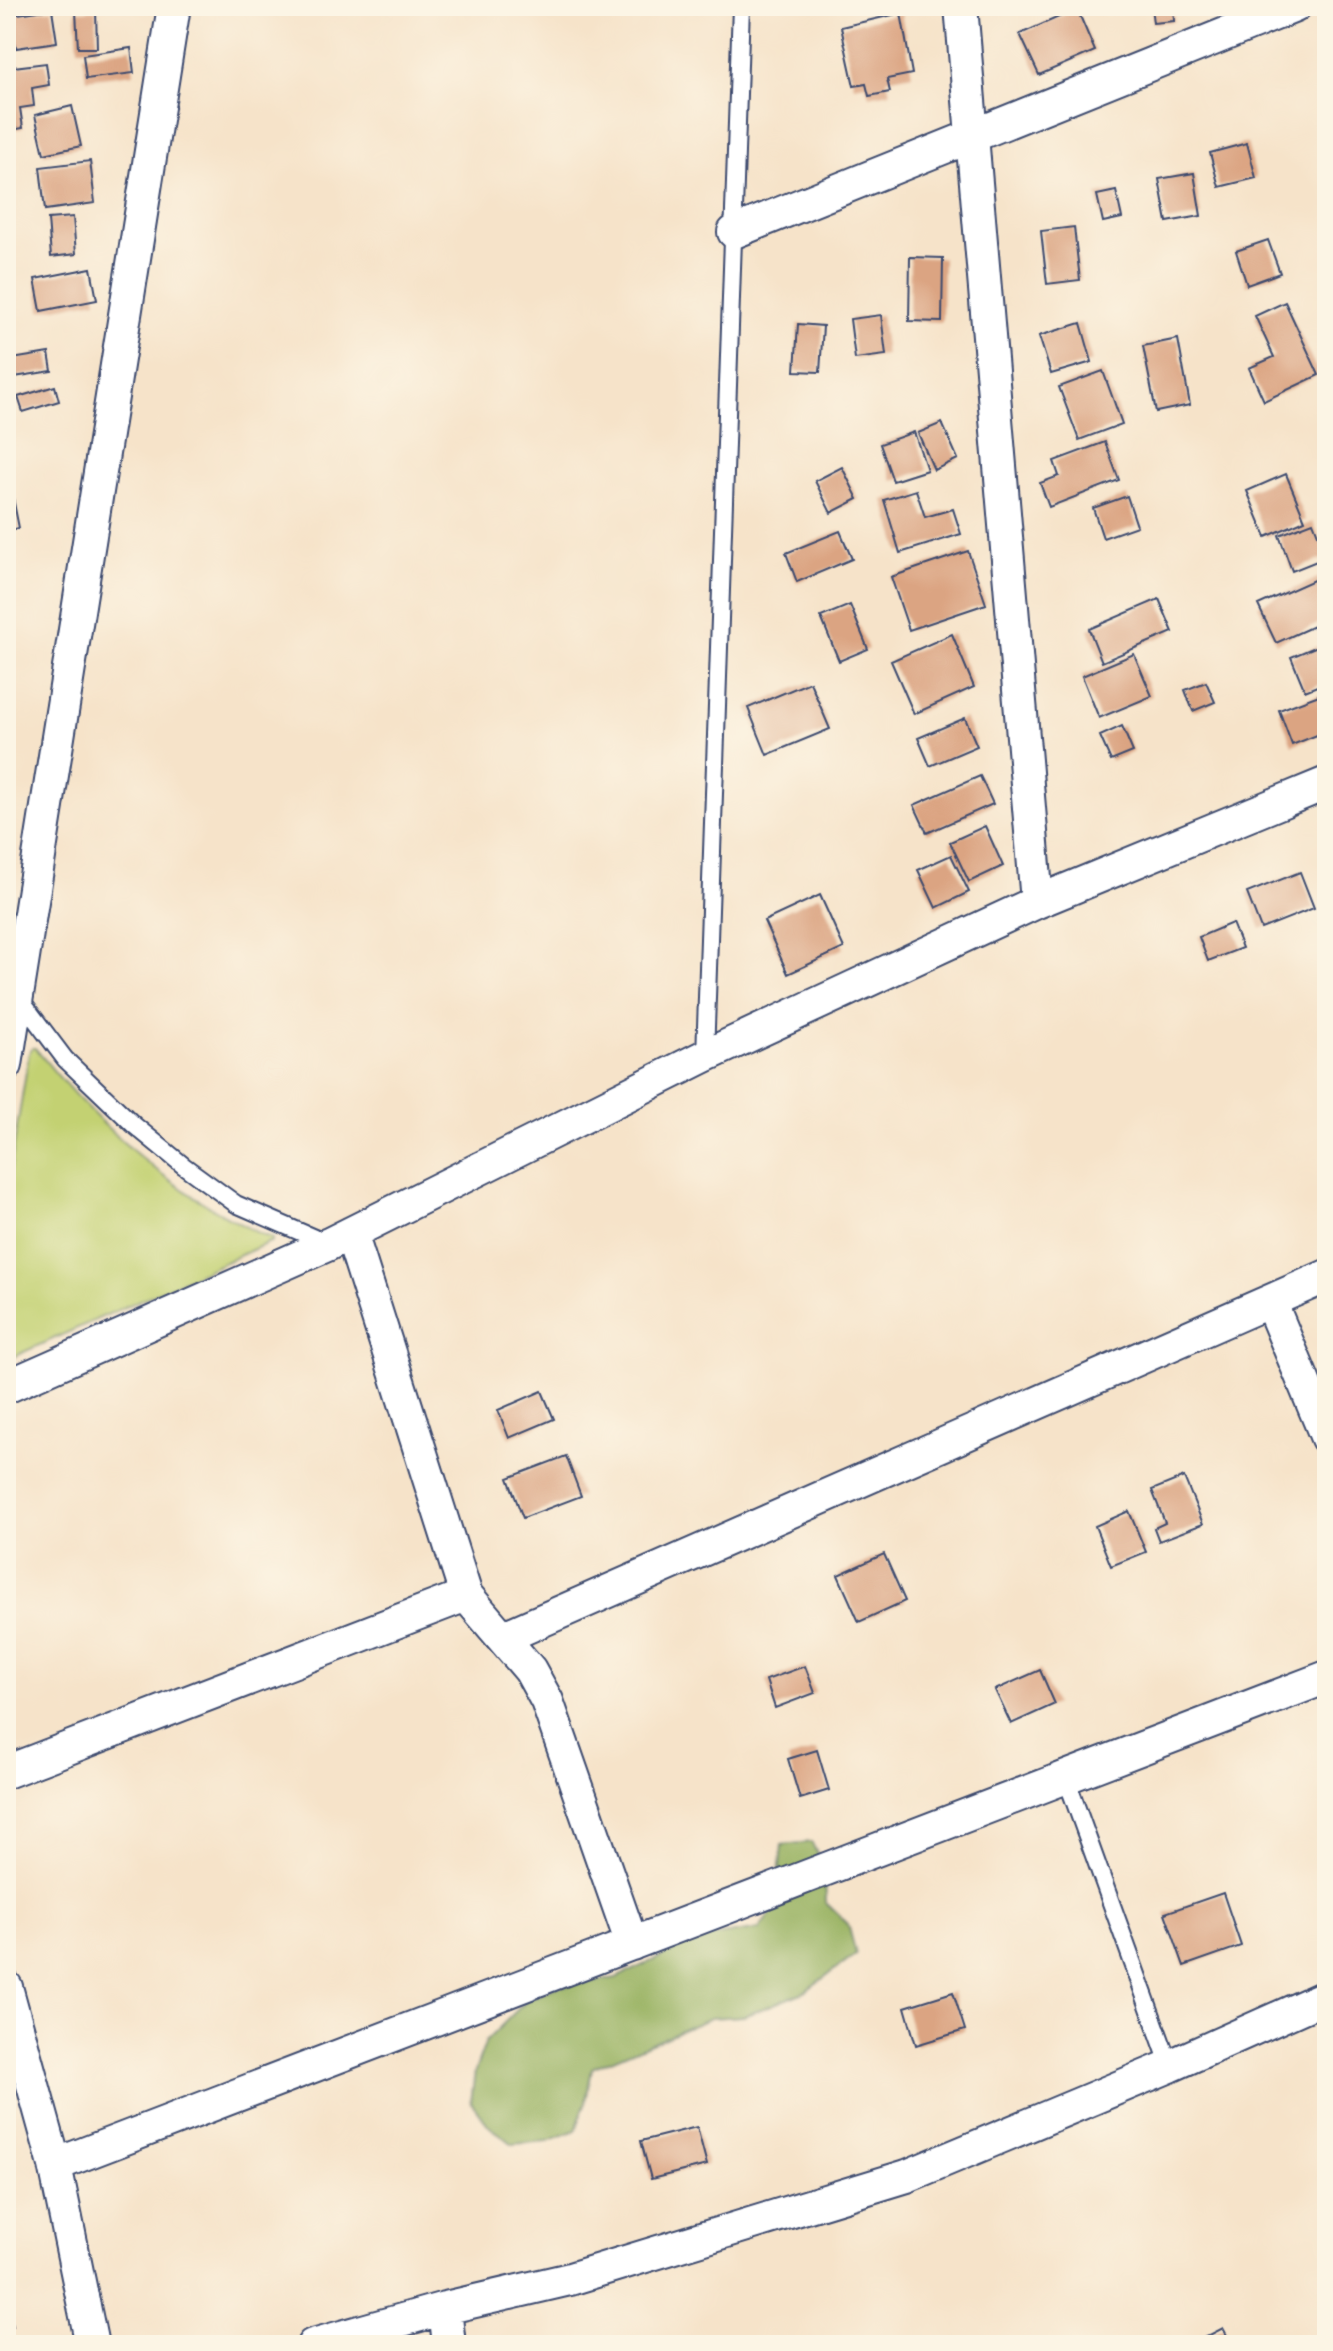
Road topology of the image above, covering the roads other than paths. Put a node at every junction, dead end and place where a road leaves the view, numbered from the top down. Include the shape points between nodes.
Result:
1 (174, 6) edge
2 (741, 6) edge
3 (961, 6) edge
4 (1295, 6) edge
5 (972, 137) junction
6 (734, 232) junction
7 (1327, 783) edge
8 (1037, 902) junction
9 (17, 995) junction
10 (705, 1056) junction
11 (6, 1065) edge
12 (340, 1239) junction
13 (1327, 1276) edge
14 (1270, 1301) junction
15 (6, 1387) edge
16 (1327, 1438) edge
17 (466, 1595) junction
18 (504, 1637) junction
19 (1327, 1677) edge
20 (6, 1772) edge
21 (1066, 1778) junction
22 (632, 1944) junction
23 (6, 1987) edge
24 (1327, 1996) edge
25 (1170, 2066) junction
26 (55, 2165) junction
27 (445, 2308) junction
28 (92, 2345) edge
29 (313, 2345) edge
30 (449, 2345) edge

1 - 9 street
2 - 6 lane
3 - 5 street
4 - 5 street
5 - 6 street
5 - 8 street
6 - 10 lane
7 - 8 street
8 - 10 street
9 - 11 street
9 - 12 lane via 65,1059 184,1166 236,1204
10 - 12 street
12 - 15 street
12 - 17 street
13 - 14 street
14 - 16 street
14 - 18 street
17 - 18 street
17 - 20 street
18 - 22 street via 547,1701
19 - 21 street
21 - 22 street
21 - 25 lane
22 - 26 street
23 - 26 street
24 - 25 street
25 - 27 street via 907,2176 570,2279
26 - 28 street
27 - 29 street
27 - 30 street

